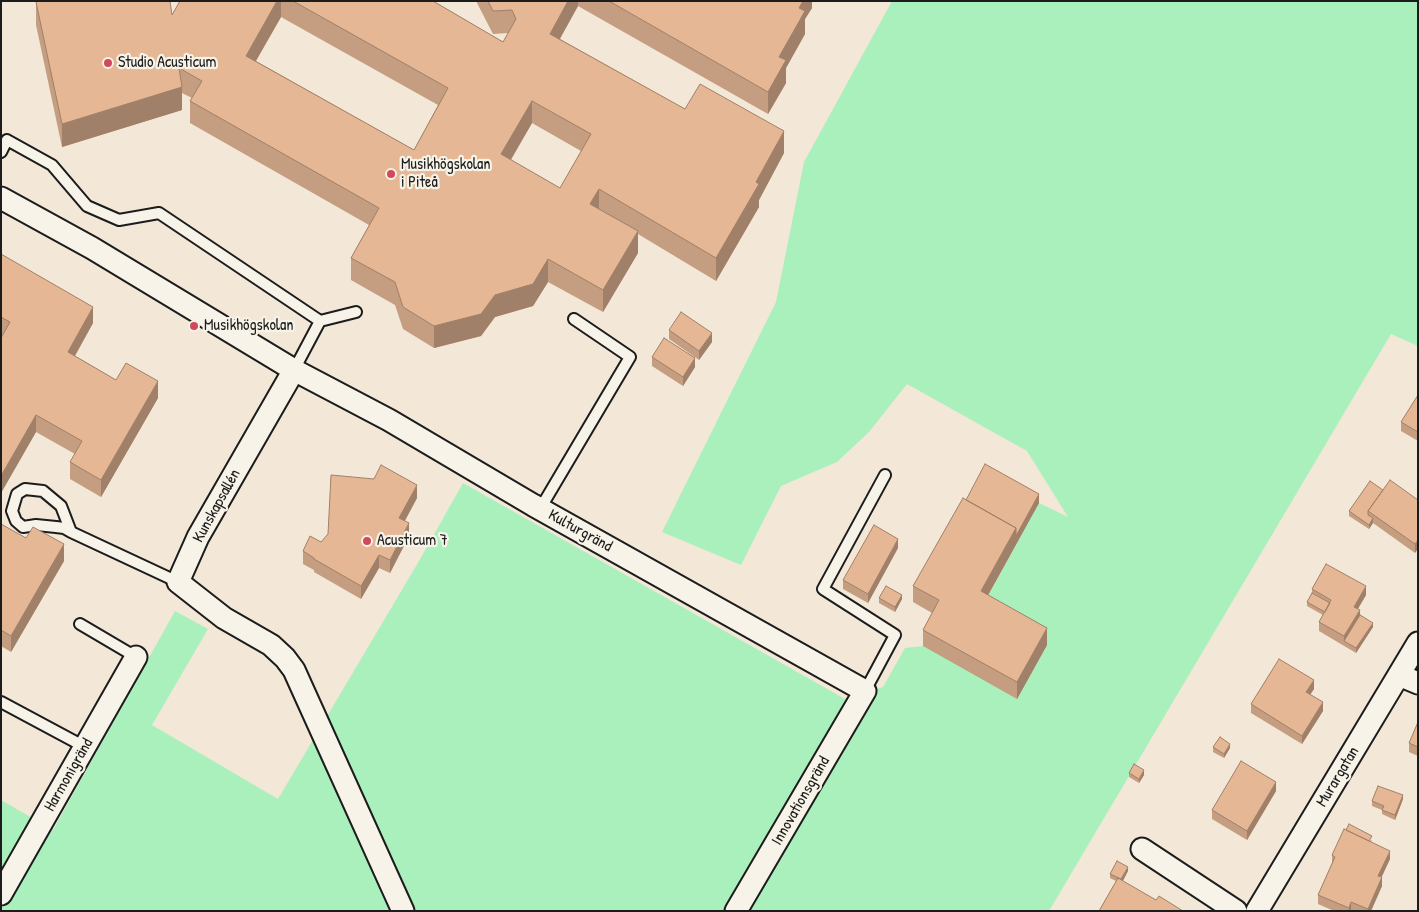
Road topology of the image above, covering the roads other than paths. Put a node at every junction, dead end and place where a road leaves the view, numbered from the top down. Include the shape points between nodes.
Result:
1 (1, 152) edge
2 (1, 198) edge
3 (356, 312) dead end
4 (574, 319) dead end
5 (320, 321) junction
6 (294, 370) junction
7 (886, 475) dead end
8 (540, 509) junction
9 (71, 532) junction
10 (178, 582) junction
11 (80, 624) dead end
12 (1418, 643) edge
13 (136, 657) joint
14 (1408, 679) edge
15 (865, 691) junction
16 (1, 702) edge
17 (85, 747) junction
18 (1142, 849) dead end
19 (1, 894) edge
20 (402, 911) edge
21 (736, 911) edge
22 (1236, 911) edge
23 (1257, 911) edge

1 - 5 lane via 7,140 52,165 87,206 119,220 159,213
2 - 6 street via 92,248
3 - 5 lane
4 - 8 lane via 630,357
5 - 6 lane
6 - 8 street, Kulturgränd via 389,420
6 - 10 street, Kunskapsallén via 198,538
7 - 15 lane via 823,589 895,635
8 - 15 street, Kulturgränd
9 - 9 lane via 61,506 42,491 25,490 17,494 12,511 23,528 36,525 64,528
9 - 10 lane
10 - 20 street via 224,618 264,640 294,670
11 - 13 lane
12 - 14 street, Murargatan
13 - 17 street, Harmonigränd
14 - 23 street, Murargatan
15 - 21 street, Innovationsgränd
16 - 17 lane
17 - 19 street, Harmonigränd
18 - 22 street

